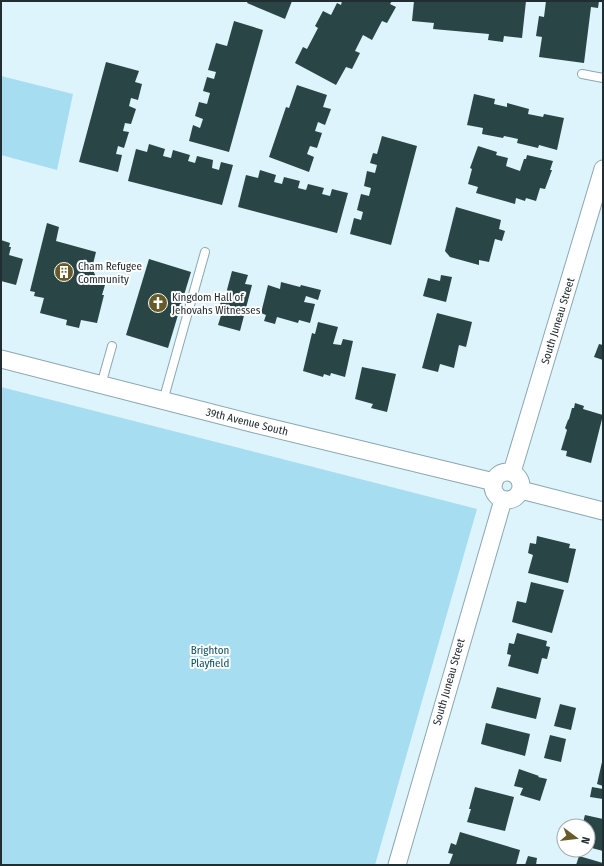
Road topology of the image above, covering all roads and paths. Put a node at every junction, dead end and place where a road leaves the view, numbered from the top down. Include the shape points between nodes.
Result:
1 (582, 74) dead end
2 (603, 78) edge
3 (603, 169) edge
4 (600, 194) edge
5 (205, 252) dead end
6 (112, 346) dead end
7 (1, 359) edge
8 (101, 385) junction
9 (163, 400) junction
10 (512, 472) junction
11 (494, 482) junction
12 (521, 490) junction
13 (502, 500) junction
14 (603, 511) edge
15 (397, 865) edge

1 - 2 lane
3 - 4 street, South Juneau Street
4 - 10 street, South Juneau Street
5 - 9 lane
6 - 8 lane
7 - 8 street, 39th Avenue South
8 - 9 street, 39th Avenue South
9 - 11 street, 39th Avenue South
10 - 11 street via 500,473
10 - 12 street via 520,479
11 - 13 street via 493,489
12 - 13 street via 512,500
12 - 14 street
13 - 15 street, South Juneau Street

